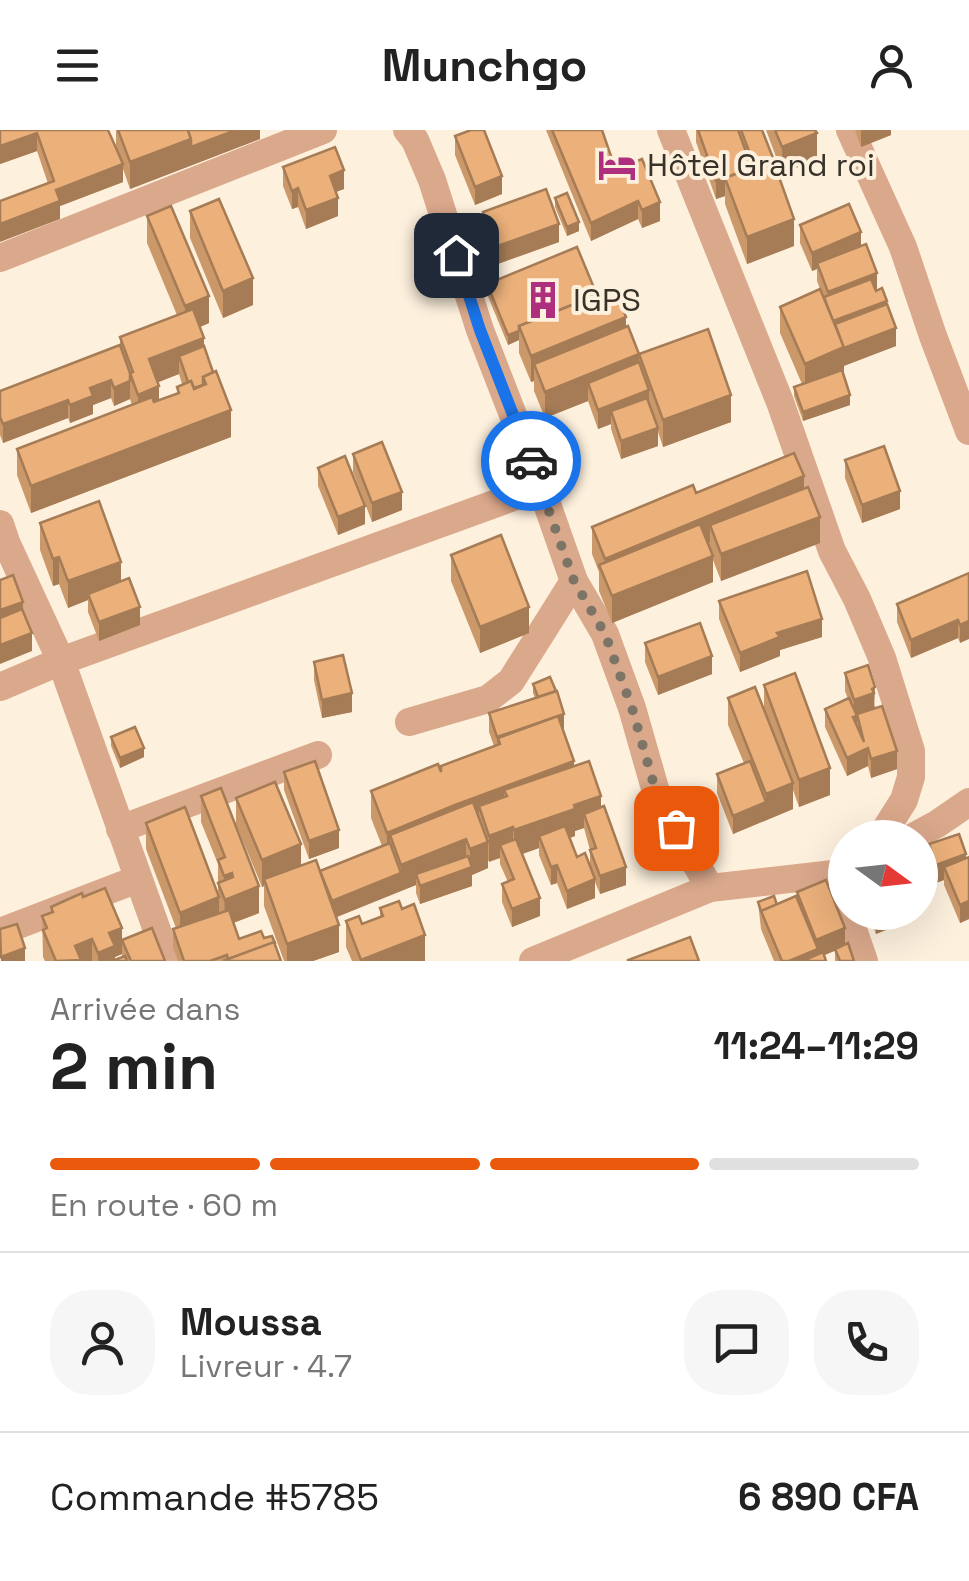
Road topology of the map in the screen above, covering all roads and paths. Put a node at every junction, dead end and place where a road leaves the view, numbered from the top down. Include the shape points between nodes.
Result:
1 (323, 130) edge
2 (407, 130) edge
3 (671, 130) edge
4 (850, 130) edge
5 (0, 258) edge
6 (969, 432) edge
7 (541, 488) junction
8 (0, 524) edge
9 (574, 581) junction
10 (61, 661) junction
11 (0, 686) edge
12 (409, 722) dead end
13 (318, 755) dead end
14 (969, 802) edge
15 (891, 820) edge
16 (938, 824) edge
17 (120, 829) junction
18 (828, 873) edge
19 (138, 878) junction
20 (710, 888) junction
21 (853, 930) edge
22 (0, 932) edge
23 (168, 961) edge
24 (534, 961) edge
25 (864, 961) edge

1 - 5 street
2 - 7 street via 432,180
3 - 15 street via 832,551 882,658 911,751 911,777
4 - 6 street via 903,247
7 - 9 street
7 - 10 street
8 - 10 street
9 - 12 street via 510,681 488,700
9 - 20 street via 605,634 658,799
10 - 11 street
10 - 17 street
13 - 17 street
14 - 16 street
17 - 19 street
18 - 20 street
19 - 22 street
19 - 23 street
20 - 24 street
21 - 25 street

